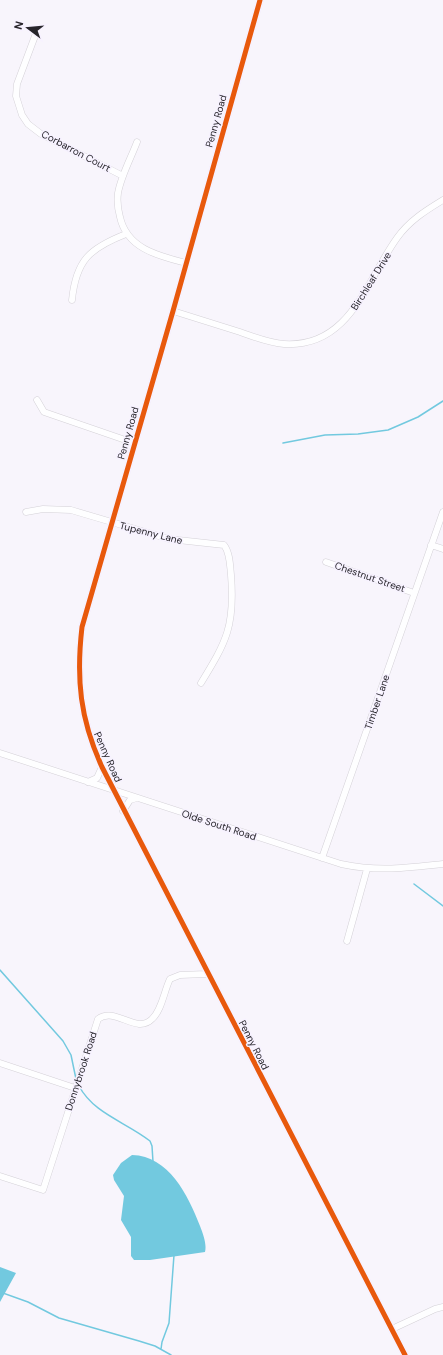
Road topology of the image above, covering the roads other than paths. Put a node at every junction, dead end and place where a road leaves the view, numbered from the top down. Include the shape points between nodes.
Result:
1 (260, 0) edge
2 (35, 36) dead end
3 (137, 142) dead end
4 (123, 176) junction
5 (443, 200) edge
6 (126, 234) junction
7 (186, 263) junction
8 (72, 300) dead end
9 (173, 311) junction
10 (37, 400) dead end
11 (134, 443) junction
12 (26, 512) dead end
13 (443, 512) edge
14 (111, 522) junction
15 (431, 545) junction
16 (443, 549) edge
17 (326, 562) dead end
18 (414, 593) junction
19 (201, 683) dead end
20 (0, 753) edge
21 (102, 767) junction
22 (88, 782) junction
23 (113, 790) junction
24 (137, 798) junction
25 (123, 811) junction
26 (322, 858) junction
27 (443, 864) edge
28 (367, 869) junction
29 (347, 941) dead end
30 (206, 974) junction
31 (0, 1062) edge
32 (75, 1088) junction
33 (0, 1176) edge
34 (443, 1307) edge
35 (392, 1329) junction
36 (405, 1355) edge

1 - 7 street, Penny Road
2 - 4 street, Corbarron Court via 17,84 16,96 22,115 28,124 41,134
3 - 4 street
4 - 6 street via 118,194 118,207
5 - 9 street, Birchleaf Drive via 419,214 397,238 353,310 339,326 320,338 303,343 284,344
6 - 7 street via 151,253
6 - 8 street via 102,244 86,257 77,270
7 - 9 street, Penny Road
9 - 11 street, Penny Road
10 - 11 street via 44,412
11 - 14 street, Penny Road
12 - 14 street, Tupenny Lane via 62,509
13 - 15 street, Timber Lane
14 - 19 street, Tupenny Lane via 183,542 220,544 228,550 233,595 232,619 223,644
14 - 21 street, Penny Road via 82,627 78,659 79,695 85,725
15 - 16 street
15 - 18 street, Timber Lane
17 - 18 street, Chestnut Street
18 - 26 street, Timber Lane
20 - 22 street, Olde South Road
21 - 22 street via 97,778
21 - 23 street, Penny Road
22 - 23 street, Olde South Road
23 - 24 street, Olde South Road
23 - 25 street, Penny Road
24 - 25 street via 130,800
24 - 26 street, Olde South Road
25 - 30 street, Penny Road
26 - 28 street, Olde South Road
27 - 28 street, Olde South Road via 399,869
28 - 29 street
30 - 32 street, Donnybrook Road via 180,975 170,979 153,1018 146,1024 104,1014 98,1019
30 - 35 street, Penny Road
31 - 32 street
32 - 33 street, Donnybrook Road via 43,1190
34 - 35 street via 435,1308
35 - 36 street, Penny Road

